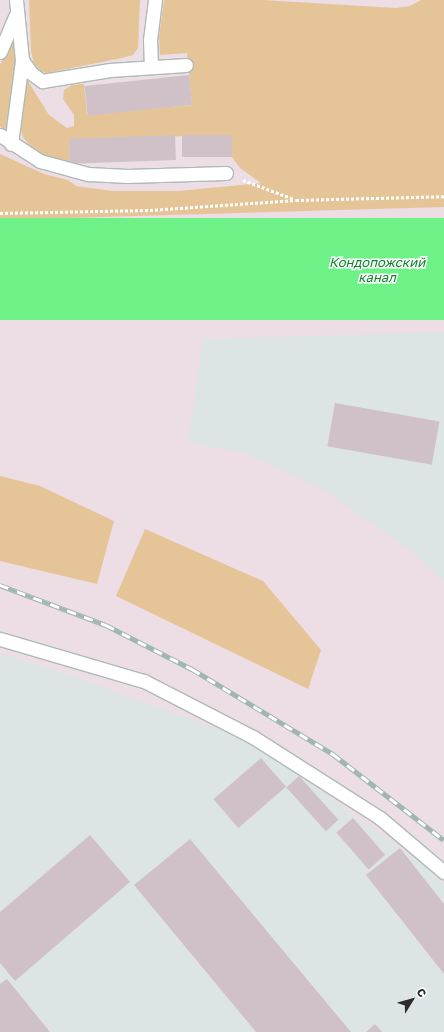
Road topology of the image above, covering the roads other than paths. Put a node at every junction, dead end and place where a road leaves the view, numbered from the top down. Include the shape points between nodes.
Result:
1 (16, 0) edge
2 (154, 0) edge
3 (15, 16) junction
4 (0, 52) edge
5 (22, 60) junction
6 (186, 65) dead end
7 (151, 67) junction
8 (0, 135) edge
9 (10, 144) junction
10 (226, 173) road end
11 (0, 639) edge
12 (444, 872) edge

1 - 3 lane
2 - 7 lane via 150,40
3 - 4 lane
3 - 5 lane
5 - 7 lane via 36,78 48,82 94,72
5 - 9 lane
6 - 7 lane
8 - 9 lane
9 - 10 lane via 55,167 88,174 127,176
11 - 12 lane via 144,681 252,737 380,818

